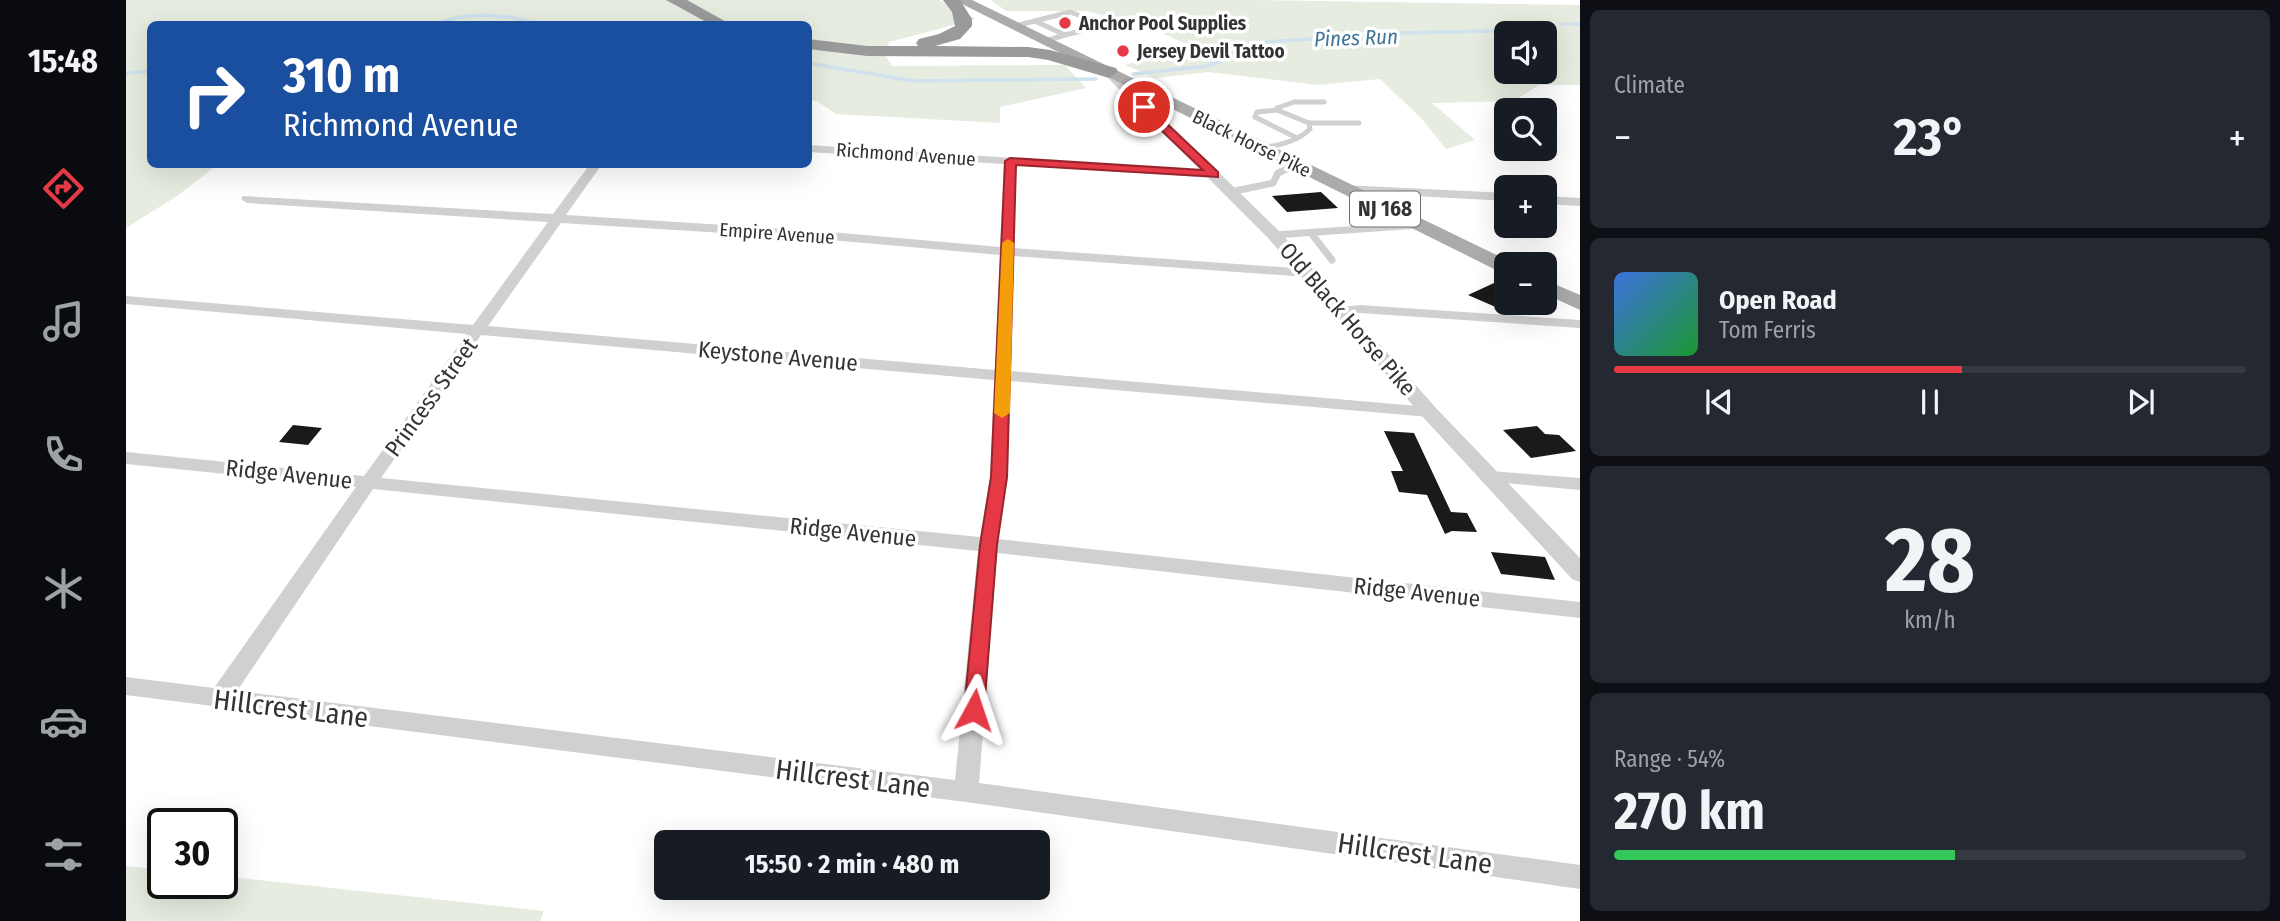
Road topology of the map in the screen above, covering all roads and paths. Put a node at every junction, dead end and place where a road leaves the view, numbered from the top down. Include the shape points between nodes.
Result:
1 (674, 0) edge
2 (951, 0) edge
3 (961, 0) edge
4 (715, 2) dead end
5 (716, 21) edge
6 (733, 21) edge
7 (1035, 21) junction
8 (1014, 26) junction
9 (1065, 35) junction
10 (812, 39) edge
11 (1045, 41) junction
12 (812, 44) edge
13 (1109, 72) junction
14 (1324, 102) dead end
15 (1277, 108) junction
16 (1309, 122) junction
17 (1359, 123) dead end
18 (1297, 138) junction
19 (812, 148) edge
20 (1264, 149) junction
21 (1010, 161) junction
22 (1296, 165) junction
23 (594, 168) edge
24 (1214, 174) junction
25 (1344, 189) junction
26 (1230, 192) junction
27 (1494, 196) edge
28 (247, 199) dead end
29 (1557, 201) edge
30 (1580, 202) edge
31 (557, 220) junction
32 (1419, 225) junction
33 (1311, 233) junction
34 (1274, 235) junction
35 (1008, 251) junction
36 (1332, 260) dead end
37 (1494, 262) edge
38 (1307, 273) junction
39 (1557, 292) edge
40 (126, 300) edge
41 (1580, 303) edge
42 (1341, 312) junction
43 (1580, 324) edge
44 (479, 331) junction
45 (1004, 376) junction
46 (1429, 412) junction
47 (126, 458) edge
48 (1490, 477) junction
49 (368, 483) junction
50 (1580, 484) edge
51 (988, 545) junction
52 (1580, 573) edge
53 (1580, 610) edge
54 (126, 686) edge
55 (219, 699) junction
56 (966, 792) junction
57 (1580, 877) edge

1 - 5 highway
2 - 10 highway via 966,21 963,28 937,40 897,46
3 - 8 main road, Black Horse Pike / NJ 168
4 - 6 highway via 718,15
7 - 8 lane
7 - 9 lane
7 - 9 lane via 1070,12 1106,24
8 - 11 main road, Black Horse Pike / NJ 168
9 - 11 lane
11 - 13 main road, Black Horse Pike / NJ 168
12 - 13 highway via 867,51 1028,52
13 - 20 main road, Black Horse Pike / NJ 168
13 - 24 street, Old Black Horse Pike
14 - 15 lane via 1294,102
15 - 16 lane
15 - 18 lane via 1257,112 1255,117
16 - 17 lane
16 - 18 lane via 1305,135
18 - 20 lane
19 - 21 street, Richmond Avenue
20 - 22 main road, Black Horse Pike / NJ 168
21 - 24 street, Richmond Avenue
21 - 35 street
22 - 25 main road, Black Horse Pike / NJ 168
22 - 26 lane via 1278,173 1273,183
23 - 31 street, Princess Street
24 - 26 street, Old Black Horse Pike
25 - 27 street
25 - 32 main road, Black Horse Pike / NJ 168
26 - 34 street, Old Black Horse Pike
28 - 31 street, Empire Avenue
29 - 30 street
31 - 35 street, Empire Avenue
31 - 44 street, Princess Street
32 - 33 lane
32 - 37 main road, Black Horse Pike / NJ 168
33 - 34 lane
33 - 36 lane
34 - 38 street, Old Black Horse Pike
35 - 38 street, Empire Avenue
35 - 45 street
38 - 42 street, Old Black Horse Pike
39 - 41 main road
40 - 44 street, Keystone Avenue
42 - 43 street via 1360,309
42 - 46 street, Old Black Horse Pike
44 - 45 street, Keystone Avenue
44 - 49 street, Princess Street
45 - 46 street, Keystone Avenue
45 - 51 street via 999,477
46 - 48 street, Old Black Horse Pike
47 - 49 street, Ridge Avenue
48 - 50 street
48 - 52 street, Old Black Horse Pike
49 - 51 street, Ridge Avenue
49 - 55 street, Princess Street
51 - 53 street, Ridge Avenue
51 - 56 street
54 - 55 street, Hillcrest Lane
55 - 56 street, Hillcrest Lane
56 - 57 street, Hillcrest Lane

